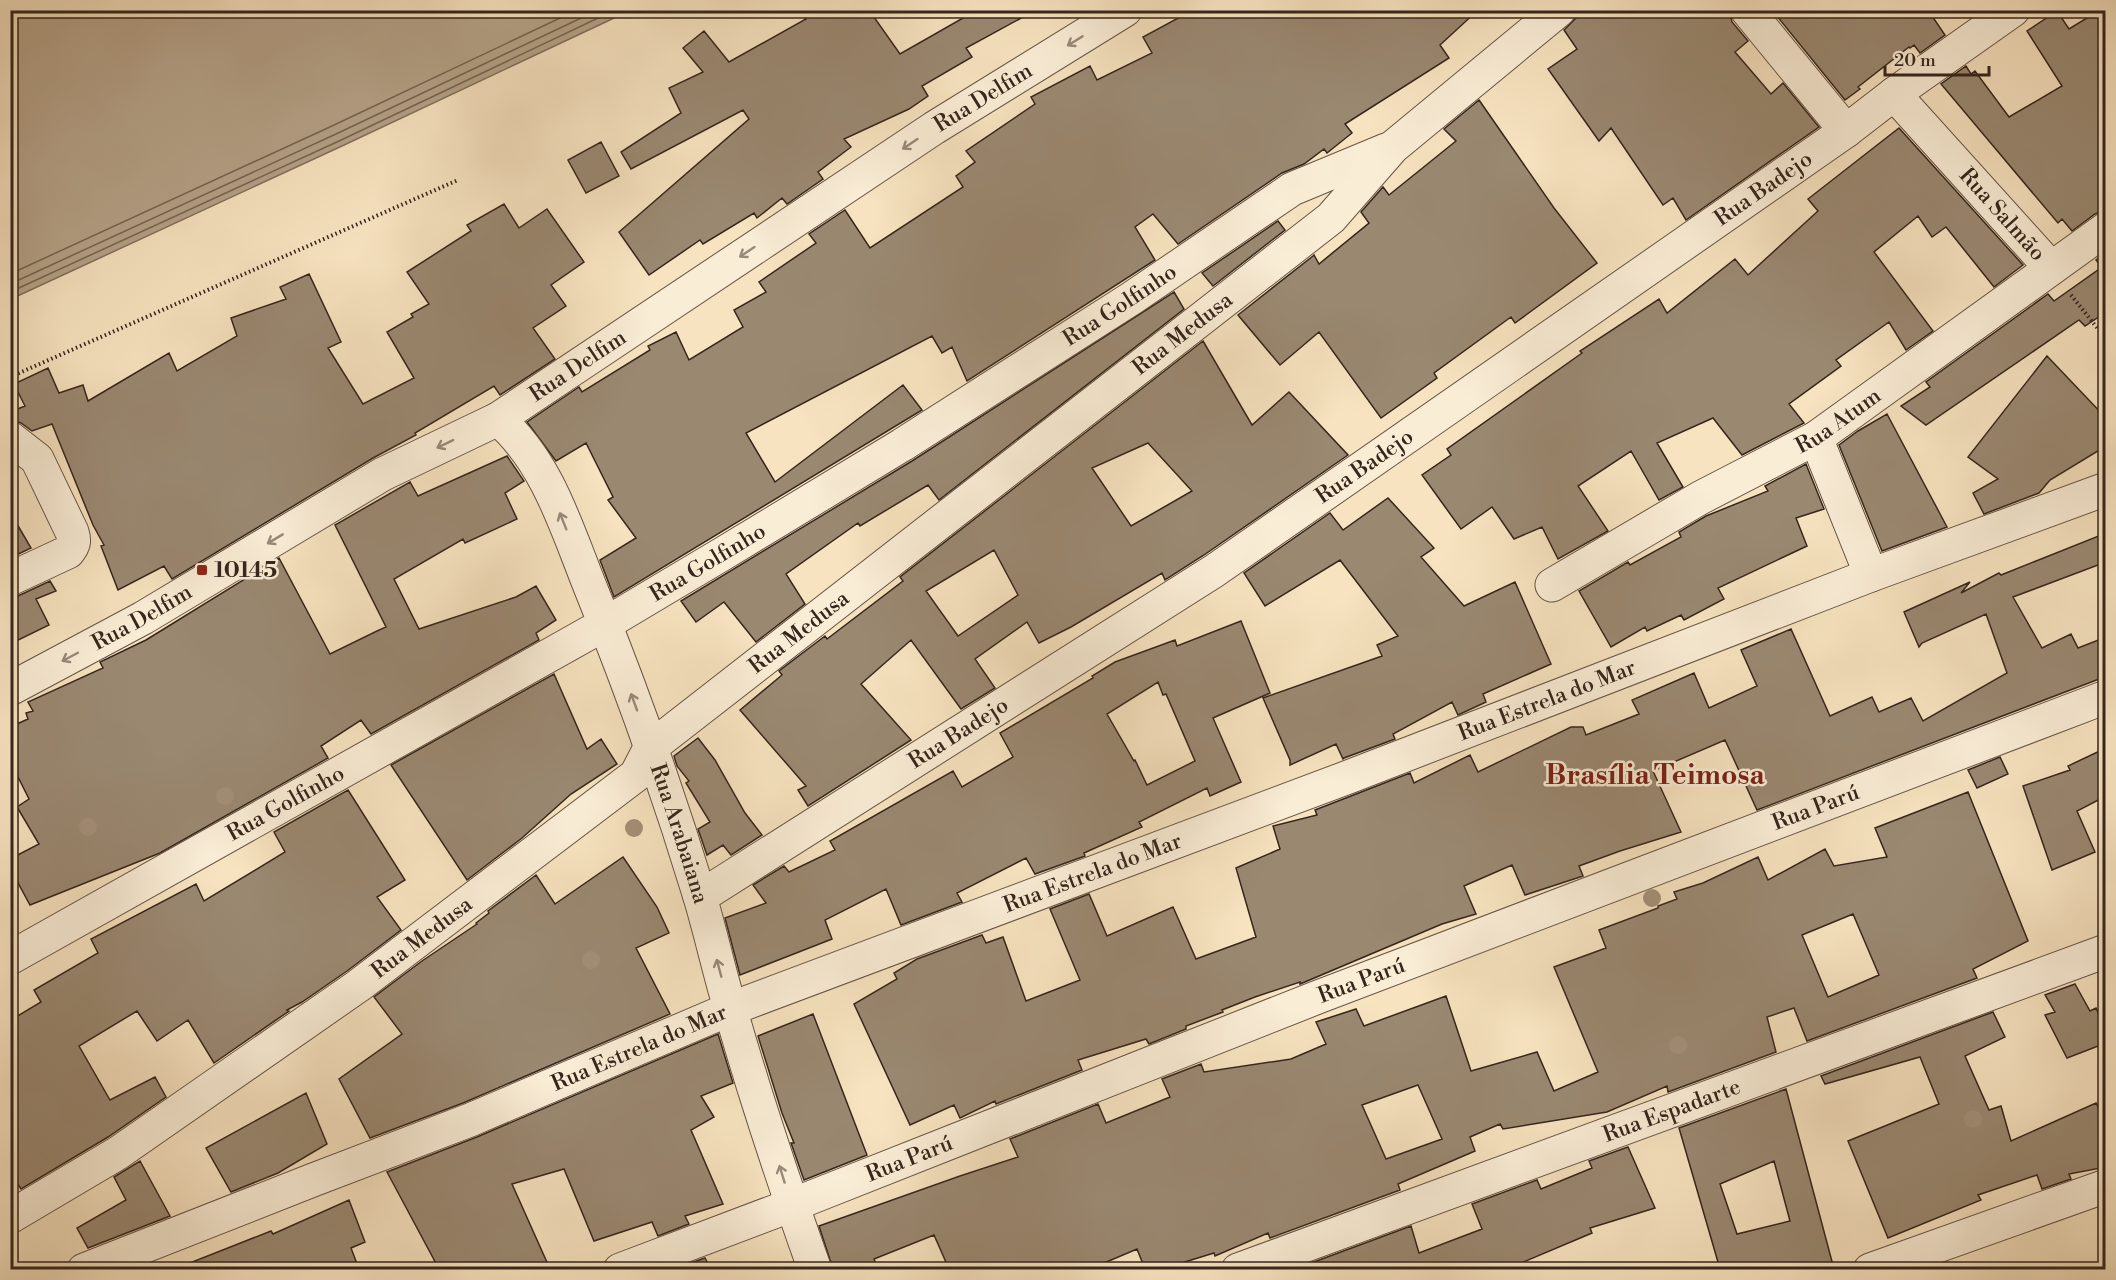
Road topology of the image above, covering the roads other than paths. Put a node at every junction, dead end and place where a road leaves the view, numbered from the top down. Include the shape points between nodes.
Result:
1 (1125, 10) edge
2 (1559, 10) edge
3 (1747, 10) edge
4 (2013, 10) edge
5 (1894, 94) junction
6 (1846, 131) junction
7 (1393, 147) junction
8 (2106, 229) edge
9 (2051, 268) junction
10 (498, 419) junction
11 (1816, 438) junction
12 (16, 442) edge
13 (2106, 489) edge
14 (1871, 575) junction
15 (10, 579) edge
16 (1552, 585) dead end
17 (605, 624) junction
18 (10, 689) edge
19 (2106, 697) edge
20 (650, 748) junction
21 (700, 897) junction
22 (2106, 951) edge
23 (10, 958) edge
24 (730, 1009) junction
25 (2106, 1186) edge
26 (792, 1205) junction
27 (10, 1217) edge
28 (84, 1269) edge
29 (620, 1269) edge
30 (815, 1269) edge
31 (1238, 1269) edge
32 (1870, 1269) edge

1 -> 10 street, Rua Delfim via 934,128
2 - 7 street, Rua Medusa
3 - 6 street
4 - 5 street, Rua Badejo
5 - 6 street, Rua Badejo
5 - 9 street, Rua Salmão
6 - 21 street, Rua Badejo via 1214,571
7 - 17 street, Rua Golfinho via 1292,189 1132,298 902,445
7 - 20 street, Rua Medusa via 1331,218
8 - 9 street, Rua Atum
9 - 11 street, Rua Atum
17 -> 10 street, Rua Arabaiana via 552,492 525,447
10 -> 18 street, Rua Delfim via 383,474 143,618
11 - 14 street
11 - 16 street, Rua Atum via 1700,498
12 - 15 street via 37,459 75,541 68,552
13 - 14 street, Rua Estrela do Mar
14 - 24 street, Rua Estrela do Mar
20 -> 17 street, Rua Arabaiana
17 - 23 street, Rua Golfinho
19 - 26 street, Rua Parú via 1318,996
20 - 21 street, Rua Arabaiana
20 - 27 street, Rua Medusa via 636,775 358,986 117,1153
24 -> 21 street, Rua Arabaiana
22 - 31 street, Rua Espadarte
26 -> 24 street, Rua Arabaiana
24 - 28 street, Rua Estrela do Mar via 470,1120
25 - 32 street
26 - 29 street, Rua Parú
26 - 30 street, Rua Arabaiana

